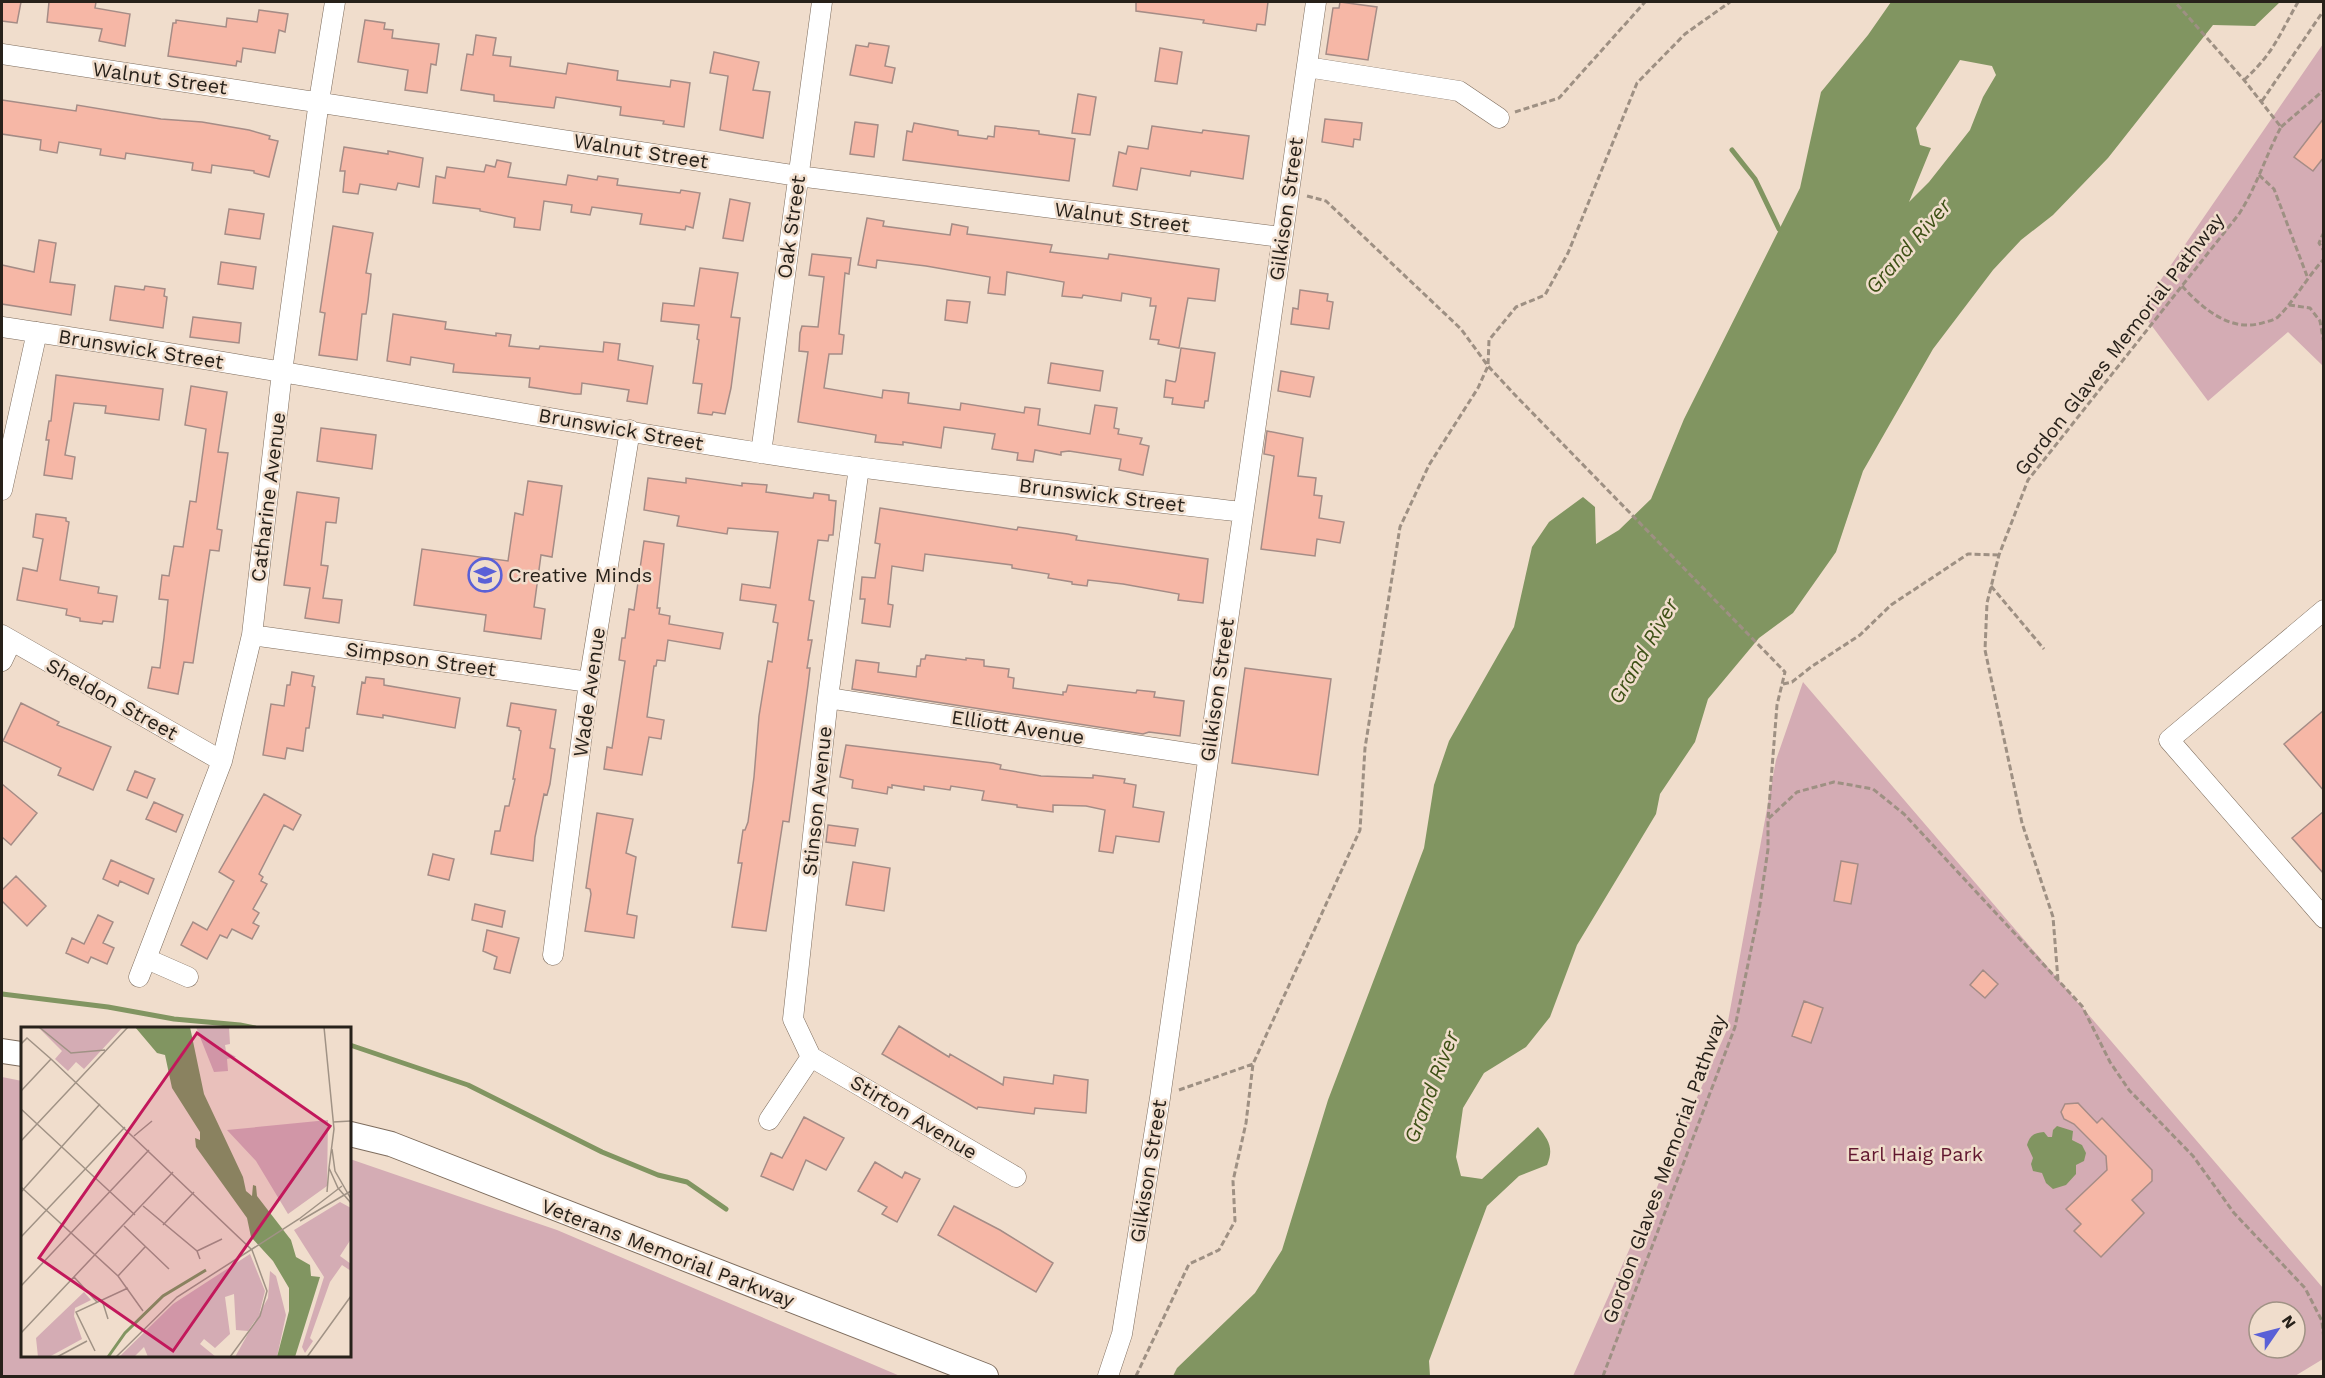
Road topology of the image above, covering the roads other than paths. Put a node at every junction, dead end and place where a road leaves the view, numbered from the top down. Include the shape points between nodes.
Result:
1 (335, 2) edge
2 (822, 2) edge
3 (1316, 2) edge
4 (2, 54) edge
5 (1307, 67) junction
6 (319, 101) junction
7 (1499, 118) road end
8 (798, 176) junction
9 (1281, 237) junction
10 (2, 327) edge
11 (37, 332) junction
12 (282, 372) junction
13 (630, 430) junction
14 (761, 453) junction
15 (859, 467) junction
16 (2, 490) edge
17 (1242, 512) junction
18 (2324, 610) edge
19 (252, 635) junction
20 (6, 639) edge
21 (2, 662) edge
22 (589, 682) junction
23 (828, 698) junction
24 (1207, 756) junction
25 (222, 761) junction
26 (2324, 918) edge
27 (553, 955) dead end
28 (147, 958) junction
29 (139, 977) dead end
30 (188, 977) dead end
31 (2, 1051) edge
32 (21, 1054) edge
33 (811, 1057) junction
34 (768, 1120) dead end
35 (351, 1134) edge
36 (1016, 1178) dead end
37 (986, 1377) edge
38 (1108, 1377) edge

1 - 6 street, Catharine Avenue
2 - 8 street, Oak Street
3 - 5 street, Gilkison Street
4 - 6 street, Walnut Street
5 - 7 street via 1459,91
5 - 9 street, Gilkison Street
6 - 8 street, Walnut Street
6 - 12 street, Catharine Avenue
8 - 9 street, Walnut Street
8 - 14 street, Oak Street
9 - 17 street, Gilkison Street
10 - 11 street, Brunswick Street
11 - 12 street, Brunswick Street
11 - 16 street
12 - 13 street, Brunswick Street
12 - 19 street, Catharine Avenue
13 - 14 street, Brunswick Street
13 - 22 street, Wade Avenue
14 - 15 street, Brunswick Street
15 - 17 street, Brunswick Street
15 - 23 street, Stinson Avenue
17 - 24 street, Gilkison Street
18 - 26 street via 2169,740
19 - 22 street, Simpson Street
19 - 25 street, Catharine Avenue
20 - 21 street
20 - 25 street, Sheldon Street
22 - 27 street, Wade Avenue
23 - 24 street, Elliott Avenue
23 - 33 street, Stinson Avenue via 793,1019
24 - 38 street, Gilkison Street via 1160,1098 1122,1334
25 - 28 street, Catharine Avenue
28 - 29 street, Catharine Avenue
28 - 30 street
31 - 32 main road
33 - 34 street
33 - 36 street, Stirton Avenue
35 - 37 main road, Veterans Memorial Parkway via 391,1144

